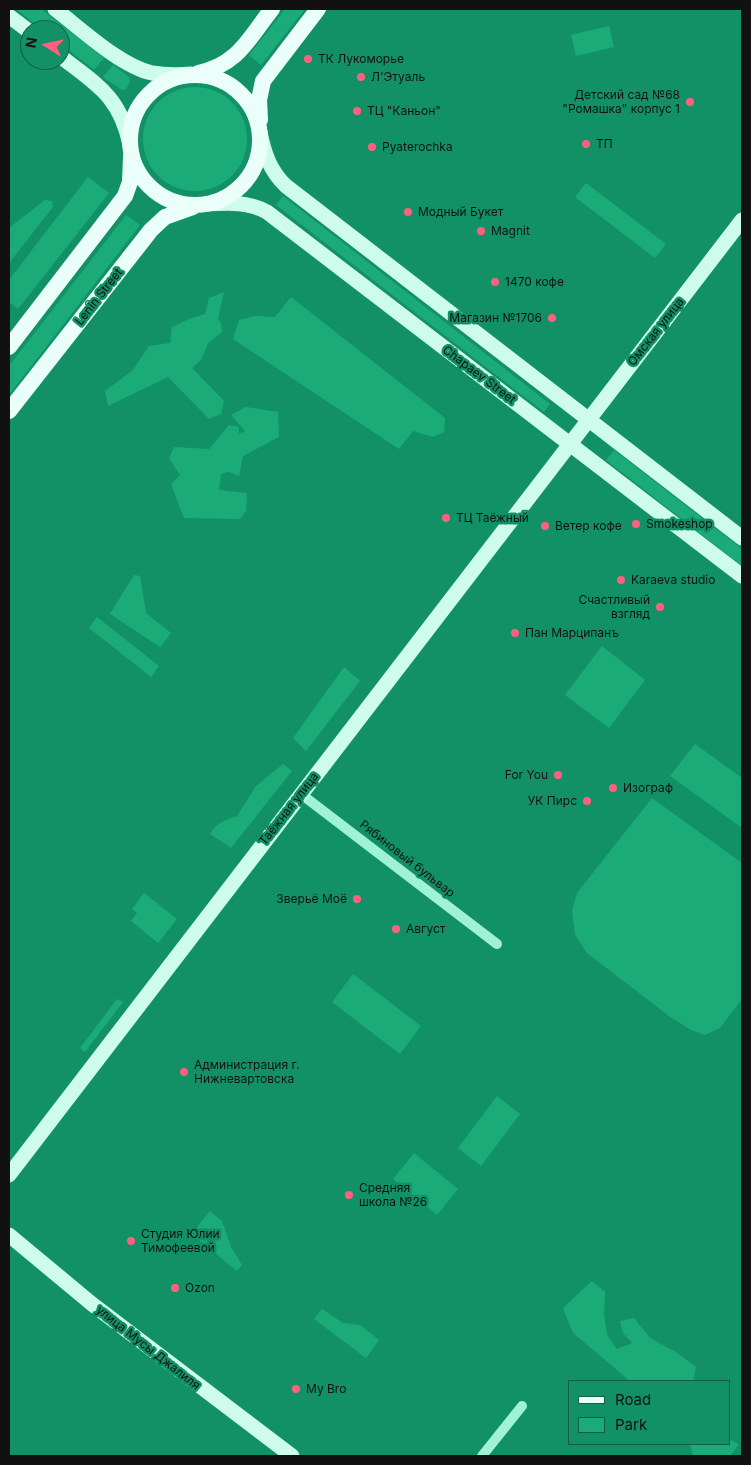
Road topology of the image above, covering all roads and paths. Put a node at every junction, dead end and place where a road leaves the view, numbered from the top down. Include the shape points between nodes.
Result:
1 (55, 9) edge
2 (272, 9) edge
3 (318, 9) edge
4 (9, 16) edge
5 (20, 24) edge
6 (70, 64) edge
7 (191, 74) junction
8 (260, 132) junction
9 (130, 145) junction
10 (205, 204) junction
11 (742, 220) edge
12 (9, 347) edge
13 (9, 411) edge
14 (589, 419) junction
15 (570, 444) junction
16 (742, 538) edge
17 (742, 576) edge
18 (301, 794) junction
19 (497, 944) dead end
20 (9, 1175) edge
21 (9, 1235) edge
22 (522, 1406) dead end
23 (292, 1456) edge
24 (482, 1456) edge

1 - 7 main road via 113,54 141,69 160,74
2 - 7 main road via 234,57 216,68
3 - 8 main road via 263,81 259,100
4 - 5 main road
6 - 9 main road via 118,107
7 - 8 main road via 218,78 241,93 254,111
7 - 9 main road via 170,79 144,99 133,118
8 - 10 main road via 258,157 247,179 228,196
8 - 14 main road via 270,164 286,186
9 - 10 main road via 139,173 156,192 179,203
9 - 12 main road via 131,173 125,196
10 - 13 main road, Lenin Street via 172,213 151,230
10 - 15 main road, Chapaev Street via 248,205 267,212
11 - 14 main road, Омская улица
14 - 15 main road, Омская улица
14 - 16 main road
15 - 17 main road, Chapaev Street
15 - 18 main road, Таёжная улица
18 - 19 street, Рябиновый бульвар
18 - 20 main road, Таёжная улица
21 - 23 main road, улица Мусы Джалиля via 92,1304
22 - 24 street

